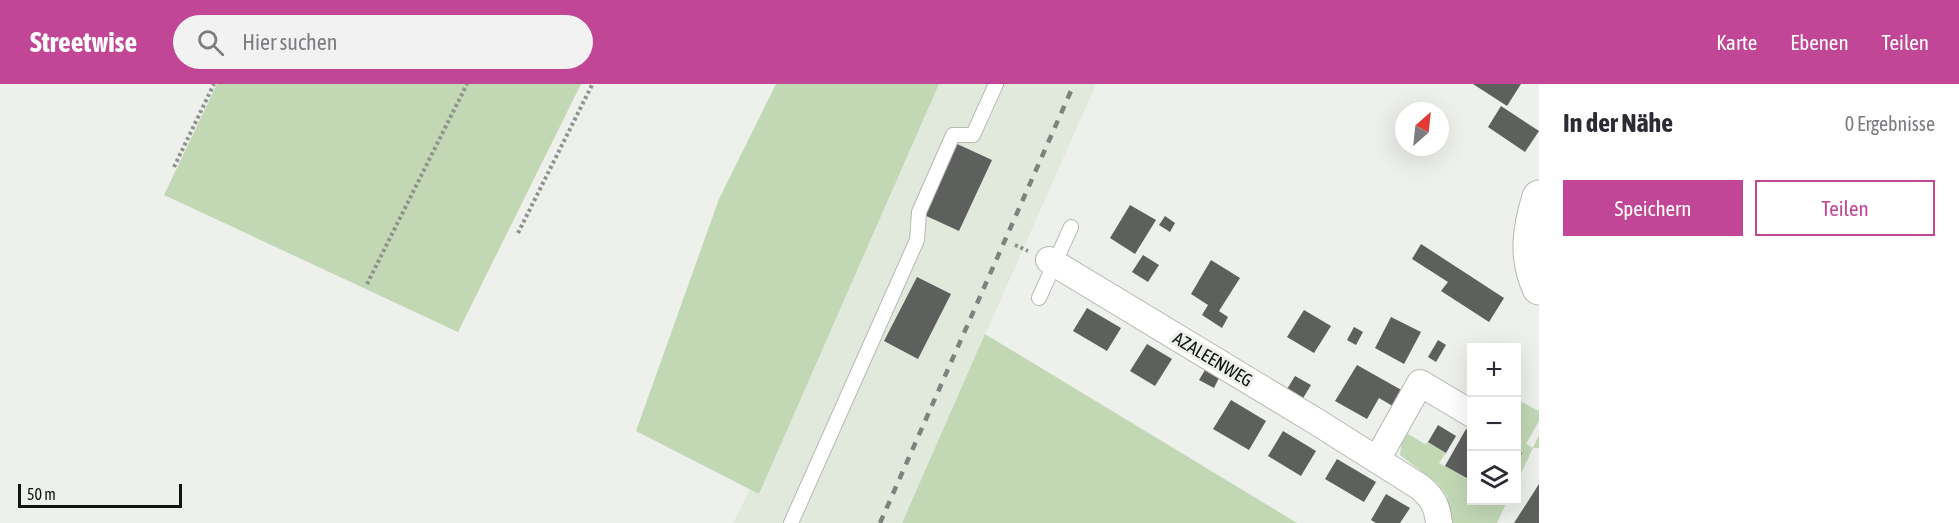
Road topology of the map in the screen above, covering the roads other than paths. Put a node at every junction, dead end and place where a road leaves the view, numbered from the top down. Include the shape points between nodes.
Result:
1 (996, 84) edge
2 (1539, 197) edge
3 (1071, 227) dead end
4 (1052, 262) junction
5 (1539, 288) edge
6 (1038, 298) dead end
7 (1467, 411) edge
8 (1378, 458) junction
9 (791, 523) edge
10 (1439, 523) edge

1 - 9 lane via 973,135 953,135 919,212 917,240
2 - 5 main road via 1529,251
3 - 4 lane
4 - 6 lane
4 - 8 street, AZALEENWEG
7 - 8 street via 1420,383
8 - 10 street, AZALEENWEG via 1431,497

